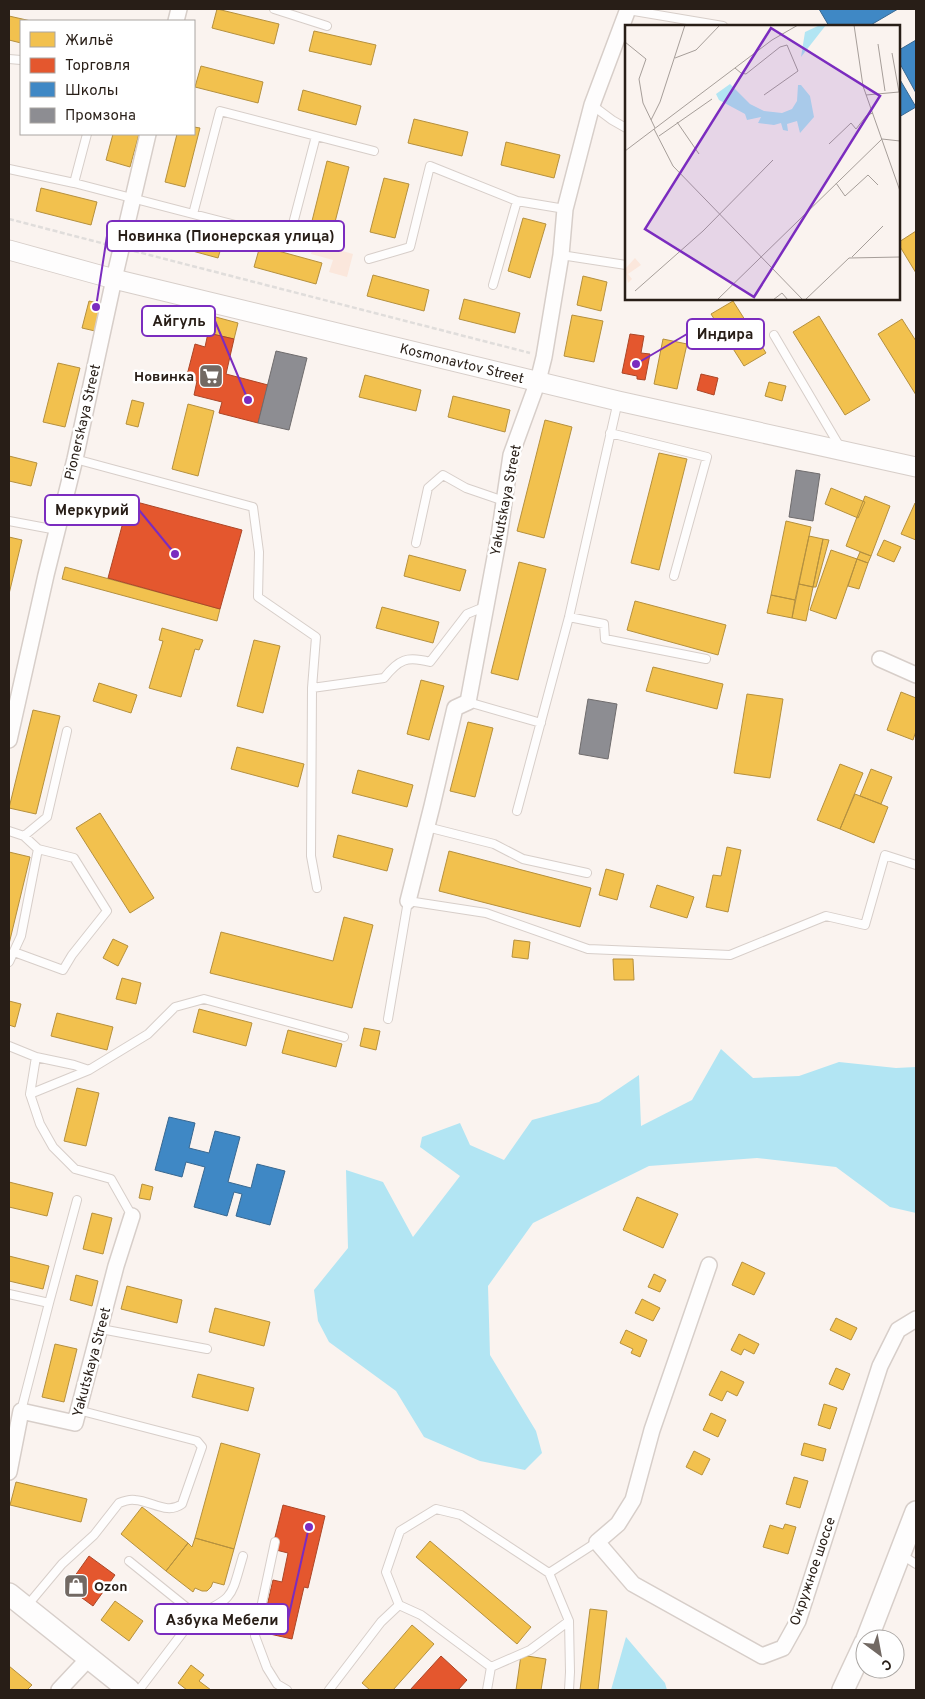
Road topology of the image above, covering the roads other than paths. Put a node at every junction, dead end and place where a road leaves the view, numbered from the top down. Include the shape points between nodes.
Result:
1 (274, 9) edge
2 (628, 9) edge
3 (717, 25) edge
4 (327, 26) dead end
5 (592, 105) junction
6 (625, 127) edge
7 (87, 135) edge
8 (148, 135) edge
9 (316, 136) junction
10 (374, 150) dead end
11 (9, 169) edge
12 (74, 183) junction
13 (132, 198) junction
14 (517, 201) junction
15 (565, 209) junction
16 (193, 214) junction
17 (9, 250) edge
18 (562, 256) junction
19 (369, 259) dead end
20 (625, 265) edge
21 (114, 279) junction
22 (493, 285) dead end
23 (774, 335) dead end
24 (538, 381) junction
25 (618, 401) junction
26 (610, 433) junction
27 (842, 451) junction
28 (75, 459) junction
29 (916, 468) edge
30 (504, 501) junction
31 (9, 521) edge
32 (57, 530) junction
33 (416, 543) dead end
34 (674, 576) dead end
35 (484, 607) junction
36 (569, 617) junction
37 (706, 659) dead end
38 (880, 659) dead end
39 (916, 675) edge
40 (312, 688) junction
41 (468, 702) junction
42 (541, 723) junction
43 (67, 731) dead end
44 (9, 740) edge
45 (517, 811) dead end
46 (427, 827) junction
47 (9, 831) edge
48 (24, 836) junction
49 (38, 849) junction
50 (916, 865) edge
51 (587, 874) dead end
52 (317, 888) dead end
53 (408, 901) junction
54 (14, 952) junction
55 (9, 962) edge
56 (388, 1019) dead end
57 (344, 1037) dead end
58 (9, 1046) edge
59 (36, 1057) junction
60 (89, 1070) junction
61 (30, 1094) junction
62 (77, 1200) dead end
63 (132, 1216) joint
64 (709, 1265) dead end
65 (9, 1294) edge
66 (49, 1303) junction
67 (916, 1319) edge
68 (101, 1329) junction
69 (207, 1349) dead end
70 (78, 1410) junction
71 (22, 1411) junction
72 (9, 1472) edge
73 (916, 1512) edge
74 (912, 1534) edge
75 (275, 1542) dead end
76 (597, 1542) junction
77 (243, 1556) dead end
78 (908, 1559) edge
79 (129, 1561) dead end
80 (549, 1573) junction
81 (9, 1594) edge
82 (399, 1605) junction
83 (25, 1608) junction
84 (196, 1615) junction
85 (569, 1622) junction
86 (872, 1629) edge
87 (89, 1658) junction
88 (855, 1665) edge
89 (491, 1667) junction
90 (59, 1690) edge
91 (129, 1690) edge
92 (139, 1690) edge
93 (286, 1690) edge
94 (329, 1690) edge
95 (487, 1690) edge
96 (568, 1690) edge
97 (844, 1690) edge

1 - 4 lane
2 - 3 lane
2 - 5 street, Yakutskaya Street
5 - 6 lane
5 - 15 street, Yakutskaya Street
7 - 12 lane
8 - 13 street, Pionerskaya Street
9 - 10 lane
9 - 16 lane via 289,239
9 - 16 lane via 220,111
11 - 12 lane
12 - 13 lane
13 - 16 lane
13 - 21 street, Pionerskaya Street
14 - 15 lane
14 - 19 lane via 430,166 410,247
14 - 22 lane
15 - 18 street, Yakutskaya Street
17 - 21 street, Kosmonavtov Street
18 - 20 lane
18 - 24 street, Yakutskaya Street
21 - 24 street, Kosmonavtov Street
21 - 28 street, Pionerskaya Street
23 - 27 lane
24 - 25 street, Kosmonavtov Street
24 - 30 street, Yakutskaya Street via 511,455
25 - 26 lane
25 - 27 street, Kosmonavtov Street
26 - 34 lane via 707,457
26 - 36 lane
27 - 29 street, Kosmonavtov Street
28 - 32 street, Pionerskaya Street
28 - 40 lane via 253,507 259,552 258,598 316,637
30 - 33 lane via 466,488 443,475 428,488
30 - 35 street, Yakutskaya Street
31 - 32 lane
32 - 44 street, Pionerskaya Street
35 - 40 lane via 467,614 430,662 415,658 395,664 384,678
35 - 41 street, Yakutskaya Street
36 - 37 lane via 604,624 605,639
36 - 42 lane
38 - 39 street
40 - 52 lane via 310,856
41 - 42 lane
41 - 46 street via 455,708
42 - 45 lane
43 - 48 lane via 47,817
46 - 51 lane via 494,844 524,859
46 - 53 street
47 - 48 lane
48 - 49 lane
49 - 54 lane via 21,936
49 - 54 lane via 74,858 107,911 63,970
50 - 53 lane via 884,855 865,925 826,916 730,955 588,950 486,914
53 - 56 lane
54 - 55 lane
57 - 60 lane via 204,999 175,1007 148,1034
58 - 59 lane
59 - 60 lane
59 - 61 lane
60 - 61 lane
61 - 63 lane via 40,1124 53,1148 76,1168 111,1179
62 - 66 lane
63 - 68 street, Yakutskaya Street
64 - 76 street via 652,1430 633,1500 618,1524
65 - 66 lane
66 - 71 lane
67 - 76 street, Окружное шоссе via 898,1330 880,1366 798,1621 782,1648 762,1656 649,1594 633,1584
68 - 69 lane
68 - 70 street, Yakutskaya Street
70 - 71 street, Yakutskaya Street via 75,1423
70 - 83 lane via 197,1441 202,1447 182,1504 168,1509 135,1500 119,1503 94,1535 62,1564
71 - 72 street
73 - 74 main road
74 - 78 main road
75 - 93 lane via 255,1636 267,1668 277,1684
76 - 80 lane
77 - 84 lane via 232,1594 219,1605
78 - 86 main road
79 - 84 lane
80 - 82 lane via 461,1515 436,1509 400,1531 386,1572
80 - 85 lane
81 - 83 main road
82 - 89 lane via 421,1615
82 - 94 lane via 381,1622
83 - 87 main road
84 - 92 lane
85 - 89 lane via 530,1650
85 - 96 lane
87 - 90 street
87 - 91 main road
88 - 97 main road
89 - 95 lane

